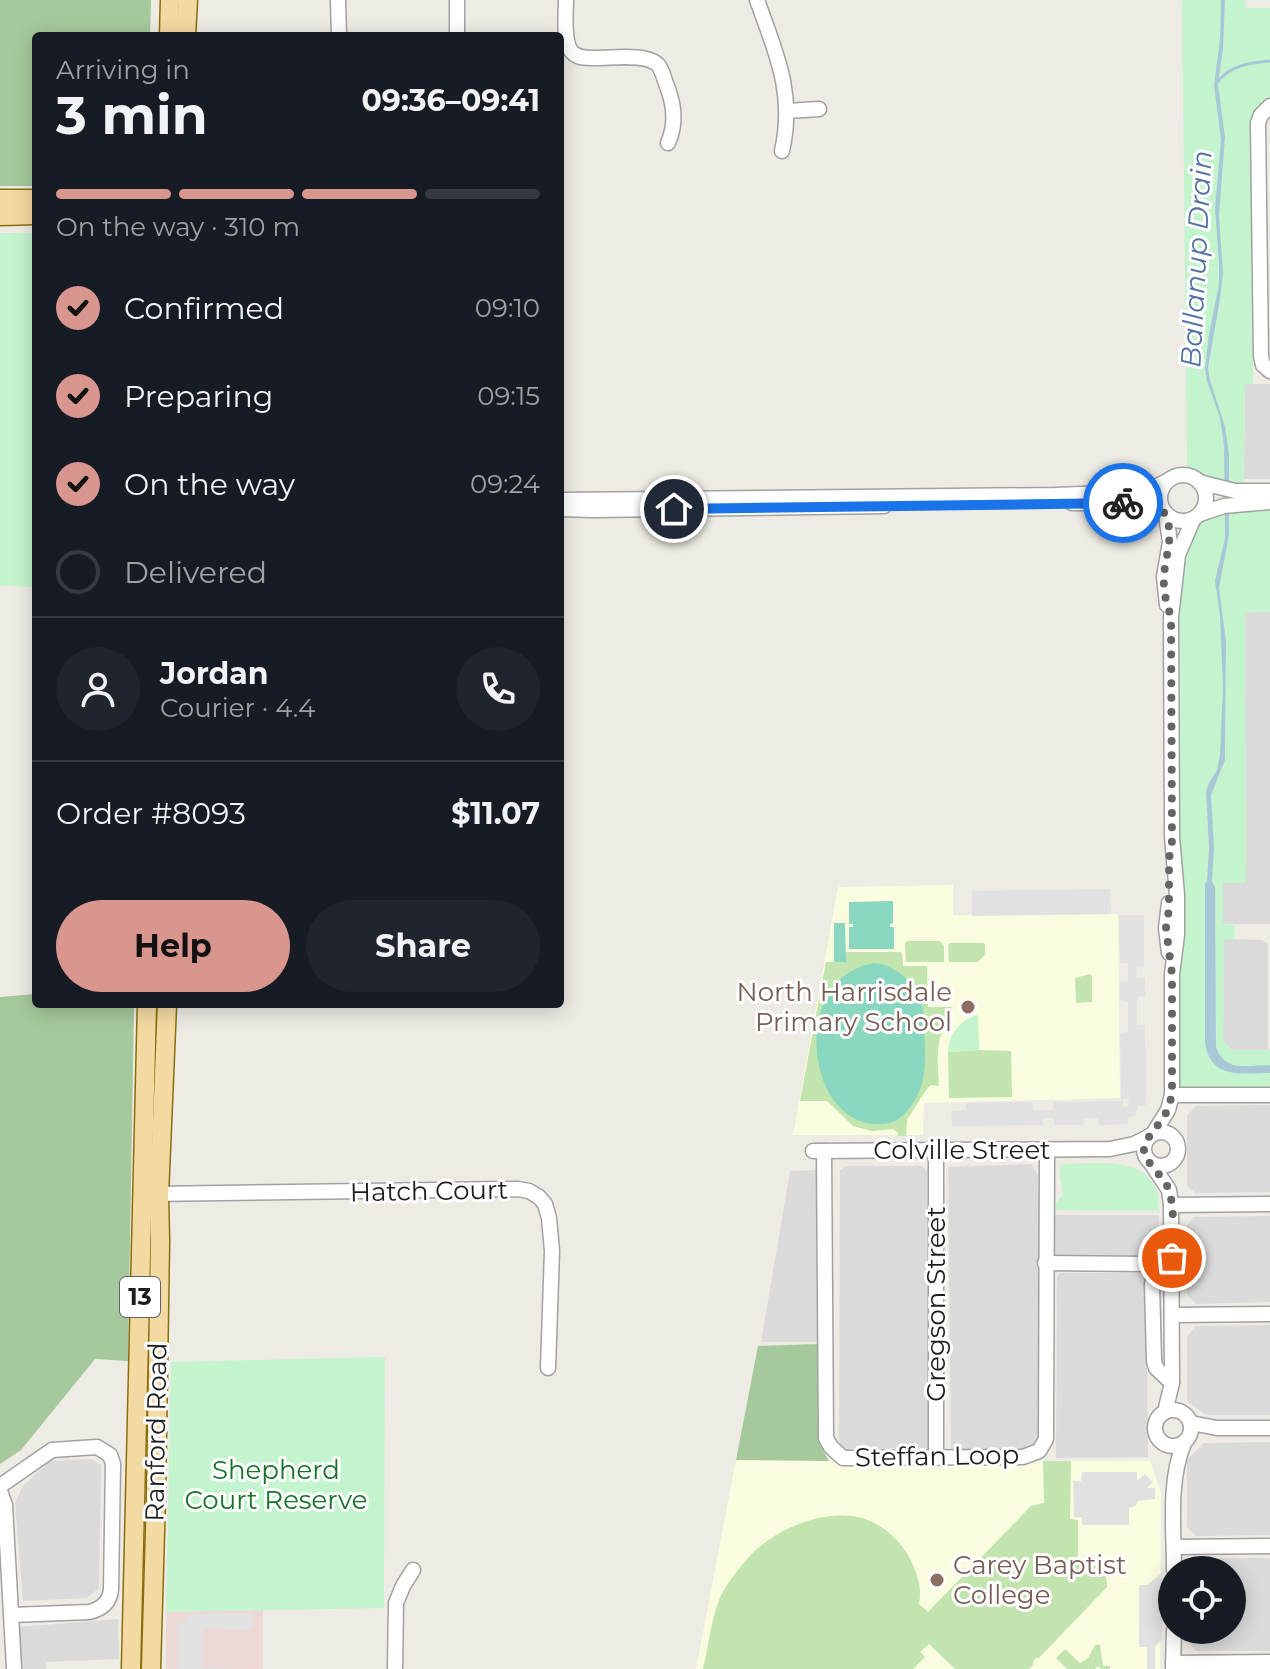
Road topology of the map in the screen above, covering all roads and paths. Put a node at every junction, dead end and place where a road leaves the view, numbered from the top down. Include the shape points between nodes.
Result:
1 (170, 0) edge
2 (188, 0) edge
3 (338, 0) edge
4 (457, 0) edge
5 (566, 0) edge
6 (757, 0) edge
7 (169, 32) edge
8 (186, 32) edge
9 (339, 32) edge
10 (457, 32) edge
11 (1270, 106) edge
12 (819, 109) dead end
13 (788, 111) junction
14 (668, 143) dead end
15 (782, 151) dead end
16 (0, 199) edge
17 (32, 199) edge
18 (32, 215) edge
19 (0, 216) edge
20 (1270, 371) edge
21 (1169, 480) junction
22 (1199, 482) junction
23 (1270, 491) edge
24 (564, 500) edge
25 (1270, 502) edge
26 (614, 505) junction
27 (564, 509) edge
28 (1164, 513) junction
29 (1196, 517) junction
30 (1171, 617) junction
31 (147, 1008) edge
32 (167, 1008) edge
33 (1172, 1095) junction
34 (1270, 1095) edge
35 (1168, 1110) junction
36 (1152, 1135) junction
37 (1174, 1138) junction
38 (1047, 1149) junction
39 (1110, 1149) junction
40 (936, 1150) junction
41 (818, 1151) joint
42 (1175, 1159) junction
43 (1150, 1162) junction
44 (151, 1194) junction
45 (1170, 1198) junction
46 (1270, 1204) edge
47 (1172, 1258) junction
48 (1045, 1263) junction
49 (1157, 1269) junction
50 (1270, 1314) edge
51 (1172, 1315) junction
52 (548, 1368) dead end
53 (1172, 1384) junction
54 (1172, 1412) junction
55 (1270, 1428) edge
56 (1187, 1435) junction
57 (1164, 1444) junction
58 (936, 1458) junction
59 (1174, 1479) junction
60 (0, 1489) edge
61 (1270, 1546) edge
62 (1174, 1547) junction
63 (1174, 1556) edge
64 (413, 1570) dead end
65 (12, 1615) junction
66 (1174, 1644) edge
67 (1270, 1662) edge
68 (1173, 1666) edge
69 (14, 1669) edge
70 (131, 1669) edge
71 (151, 1669) edge
72 (395, 1669) edge

1 - 7 main road
2 - 8 main road
3 - 9 street
4 - 10 street
5 - 14 street via 567,42 576,56 642,58 659,66 675,123
6 - 13 street via 782,74
11 - 20 street via 1258,123 1261,356
12 - 13 street
13 - 15 street
16 - 17 main road
18 - 19 main road
21 - 22 street via 1184,475
21 - 26 street via 1147,490 1113,493
21 - 28 street via 1159,497
22 - 23 street via 1232,491
22 - 29 street via 1207,498
24 - 26 street
25 - 29 street via 1224,506
26 - 27 street
26 - 28 street via 1113,503 1144,504
28 - 29 street via 1179,522
28 - 30 street via 1170,542 1165,597
29 - 30 street via 1178,555
30 - 33 street via 1172,841 1166,928 1172,974
31 - 44 main road, Ranford Road / 13
32 - 44 main road, Ranford Road / 13
33 - 34 street
33 - 35 street
35 - 36 street
35 - 37 street
36 - 37 street
36 - 39 street, Colville Street
36 - 43 street via 1144,1146
37 - 42 street via 1179,1150
38 - 39 street, Colville Street
38 - 40 street, Colville Street
38 - 48 street, Steffan Loop
39 - 43 street, Colville Street
40 - 41 street, Colville Street
40 - 58 street, Gregson Street
41 - 58 street, Steffan Loop via 826,1438 843,1458
42 - 43 street via 1165,1166
42 - 45 street
43 - 45 street
44 - 52 street, Hatch Court via 529,1191 545,1204 551,1231
44 - 70 main road, Ranford Road / 13
44 - 71 main road, Ranford Road / 13 via 160,1241
45 - 46 street
45 - 47 street
47 - 49 street
47 - 51 street
48 - 49 street via 1143,1264
48 - 58 street, Steffan Loop via 1046,1439 1034,1454 1023,1457
49 - 53 street via 1152,1284 1154,1361
50 - 51 street
51 - 53 street
53 - 54 street
54 - 56 street via 1188,1418
54 - 57 street via 1158,1420 1156,1430
55 - 56 street via 1217,1428
56 - 57 street via 1174,1446
56 - 59 street
57 - 59 street
59 - 62 street
60 - 65 street
60 - 65 street via 52,1450 97,1447 113,1464 108,1601 89,1612
61 - 62 street
62 - 63 street
64 - 72 street via 396,1603
65 - 69 street
66 - 68 street
67 - 68 street

